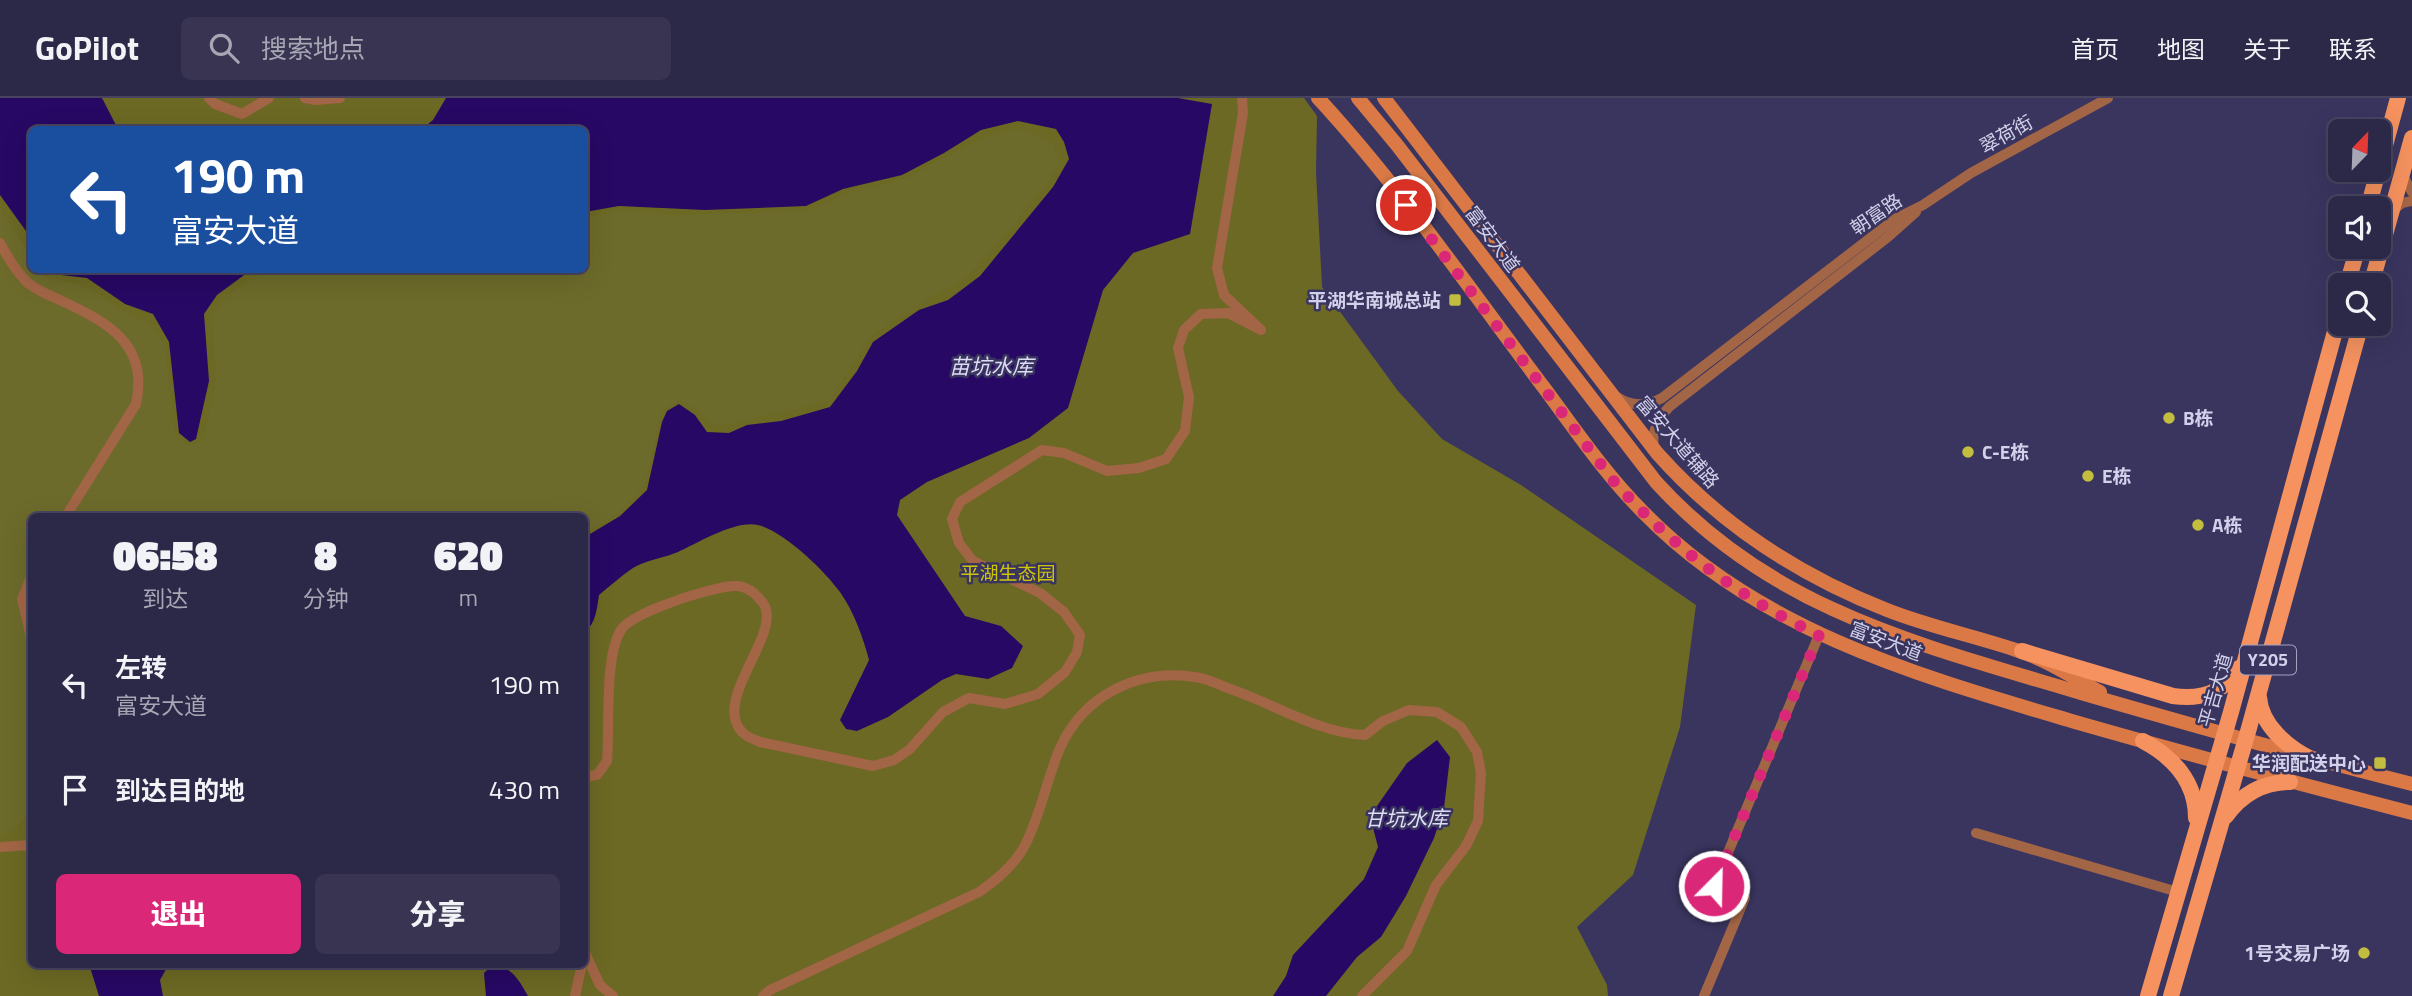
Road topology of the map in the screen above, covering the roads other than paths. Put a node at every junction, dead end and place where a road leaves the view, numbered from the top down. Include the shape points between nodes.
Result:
1 (209, 98) edge
2 (269, 98) edge
3 (305, 98) edge
4 (341, 98) edge
5 (1242, 98) edge
6 (1318, 98) edge
7 (1358, 98) edge
8 (1384, 98) edge
9 (2108, 98) edge
10 (2398, 98) edge
11 (2412, 138) edge
12 (2402, 174) junction
13 (2412, 192) edge
14 (2371, 196) edge
15 (2412, 201) edge
16 (1923, 205) junction
17 (2392, 211) junction
18 (0, 243) edge
19 (2374, 273) edge
20 (1549, 313) junction
21 (2334, 336) edge
22 (2358, 336) edge
23 (1611, 393) junction
24 (1599, 410) junction
25 (1657, 453) junction
26 (68, 513) edge
27 (28, 585) edge
28 (28, 624) edge
29 (1819, 635) junction
30 (2022, 652) junction
31 (2246, 654) junction
32 (2259, 691) junction
33 (2129, 707) junction
34 (2224, 735) junction
35 (2143, 741) junction
36 (2245, 741) junction
37 (2311, 759) junction
38 (2216, 762) junction
39 (2237, 768) junction
40 (588, 776) edge
41 (2290, 782) junction
42 (2412, 784) edge
43 (2412, 813) edge
44 (2221, 824) junction
45 (1976, 833) dead end
46 (2195, 833) junction
47 (28, 845) edge
48 (0, 847) edge
49 (2178, 892) junction
50 (588, 964) edge
51 (581, 968) edge
52 (575, 996) edge
53 (613, 996) edge
54 (763, 996) edge
55 (1362, 996) edge
56 (1704, 996) edge
57 (2148, 996) edge
58 (2171, 996) edge

1 - 2 street via 242,114
3 - 4 street
5 - 40 street via 1217,268 1224,295 1261,330 1228,313 1201,314 1184,330 1178,348 1189,397 1185,431 1166,459 1107,471 1064,453 1042,450 960,502 952,519 959,544 973,561 1040,593 1064,612 1080,635 1077,652 1065,672 1038,694 1005,704 969,698 943,712 910,749 873,766 760,742 743,734 735,723 735,699 767,623 765,607 753,592 735,584 660,606 622,628 611,653 607,761 597,775
6 - 29 main road, 富安大道 via 1380,172 1627,496 1718,576
7 - 24 main road, 富安大道
8 - 20 main road, 富安大道辅路
9 - 16 street, 翠荷街 via 1971,173
10 - 14 main road
11 - 12 main road
12 - 13 street
12 - 17 main road
15 - 17 street
16 - 23 street, 朝富路 via 1882,229 1662,398 1633,404
16 - 25 street, 朝富路 via 1669,407 1654,430
17 - 19 main road
18 - 26 street via 29,283 118,334 136,359 140,386 136,404
20 - 23 main road, 富安大道辅路
20 - 24 main road
21 - 31 main road, 平吉大道 / Y205
22 - 32 main road, Y205
23 - 25 main road, 富安大道辅路
24 - 33 main road, 富安大道 via 1675,503 1716,539 1795,592 1921,645
25 - 30 main road, 富安大道辅路 via 1717,513 1814,578 1890,611
27 - 28 street via 22,599
29 - 35 main road, 富安大道 via 1928,677
29 - 56 street via 1714,886 1745,898
30 - 31 main road via 2188,698 2207,695 2226,684
30 - 33 main road, 富安大道辅路
31 - 34 main road, 平吉大道 / Y205
32 - 36 main road, Y205
32 - 37 main road via 2270,725 2292,748
33 - 34 main road, 富安大道
34 - 36 main road, 富安大道
34 - 38 main road, 平吉大道 / Y205
35 - 38 main road, 富安大道
35 - 46 main road via 2184,775 2196,809
36 - 37 main road, 富安大道
36 - 39 main road, Y205
37 - 42 main road, 富安大道
38 - 39 main road, 富安大道
38 - 46 main road, 平吉大道 / Y205
39 - 41 main road, 富安大道
39 - 44 main road, Y205
41 - 43 main road, 富安大道
41 - 44 main road via 2267,785 2249,794
44 - 58 main road, Y205
45 - 49 street
46 - 49 main road, 平吉大道 / Y205
47 - 48 street
49 - 57 main road, 平吉大道 / Y205
50 - 53 street
51 - 52 street
54 - 55 street via 979,892 1006,873 1026,844 1059,750 1078,721 1094,703 1136,679 1173,676 1222,685 1343,734 1365,735 1382,721 1409,710 1437,712 1461,727 1477,752 1481,773 1478,821 1466,846 1436,885 1407,951

